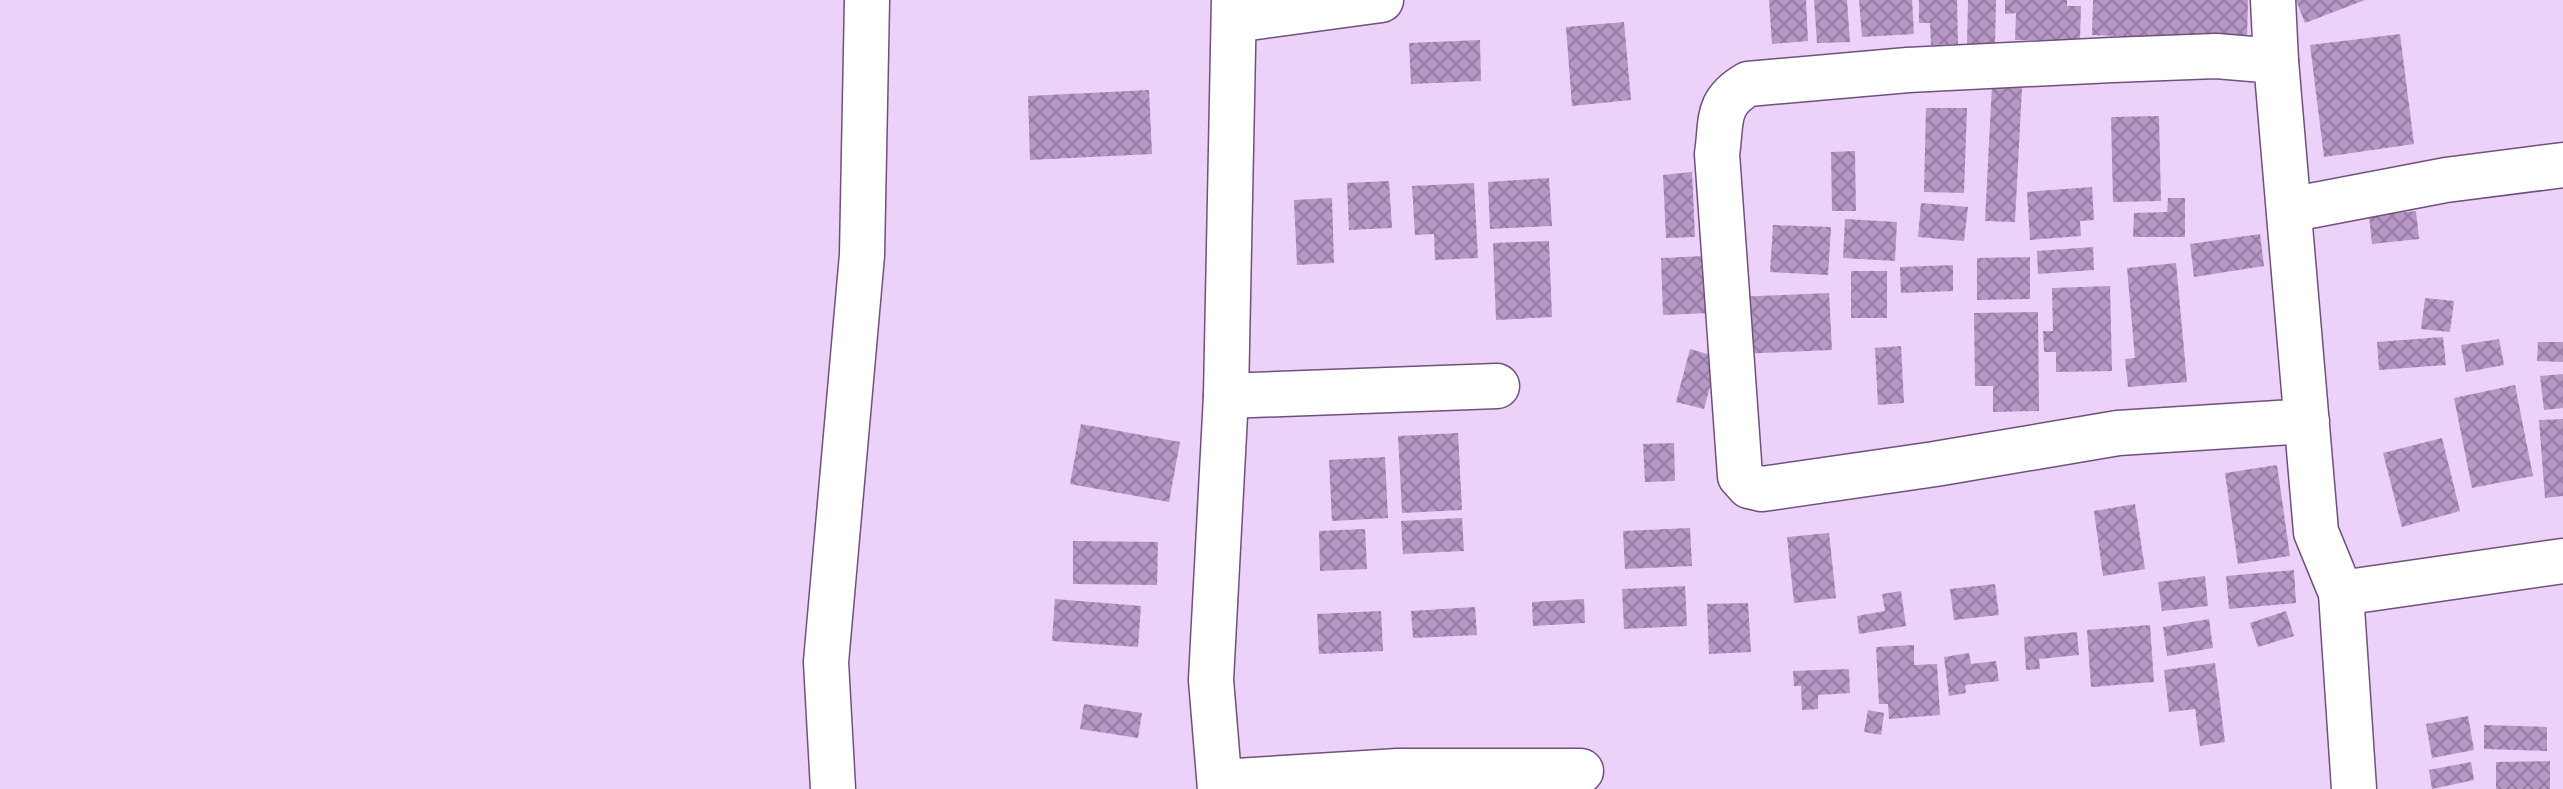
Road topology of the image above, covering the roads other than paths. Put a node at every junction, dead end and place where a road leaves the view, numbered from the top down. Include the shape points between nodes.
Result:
1 (867, 0) edge
2 (1381, 0) edge
3 (2273, 0) edge
4 (1234, 10) edge
5 (2276, 61) junction
6 (2563, 165) edge
7 (2289, 210) junction
8 (1497, 386) dead end
9 (1226, 396) junction
10 (2307, 421) junction
11 (2563, 561) edge
12 (2341, 593) junction
13 (1581, 771) dead end
14 (1220, 786) edge
15 (833, 789) edge
16 (2354, 789) edge

1 - 15 street via 862,255 826,662
2 - 4 street
3 - 5 street
4 - 9 street
5 - 7 street
5 - 10 street via 2216,56 1908,70 1748,84 1734,92 1724,103 1717,154 1740,476 1749,486 1762,489 2118,433
6 - 7 street via 2446,180
7 - 10 street
8 - 9 street
9 - 14 street via 1211,680
10 - 12 street via 2316,532
11 - 12 street
12 - 16 street
13 - 14 street via 1398,771

